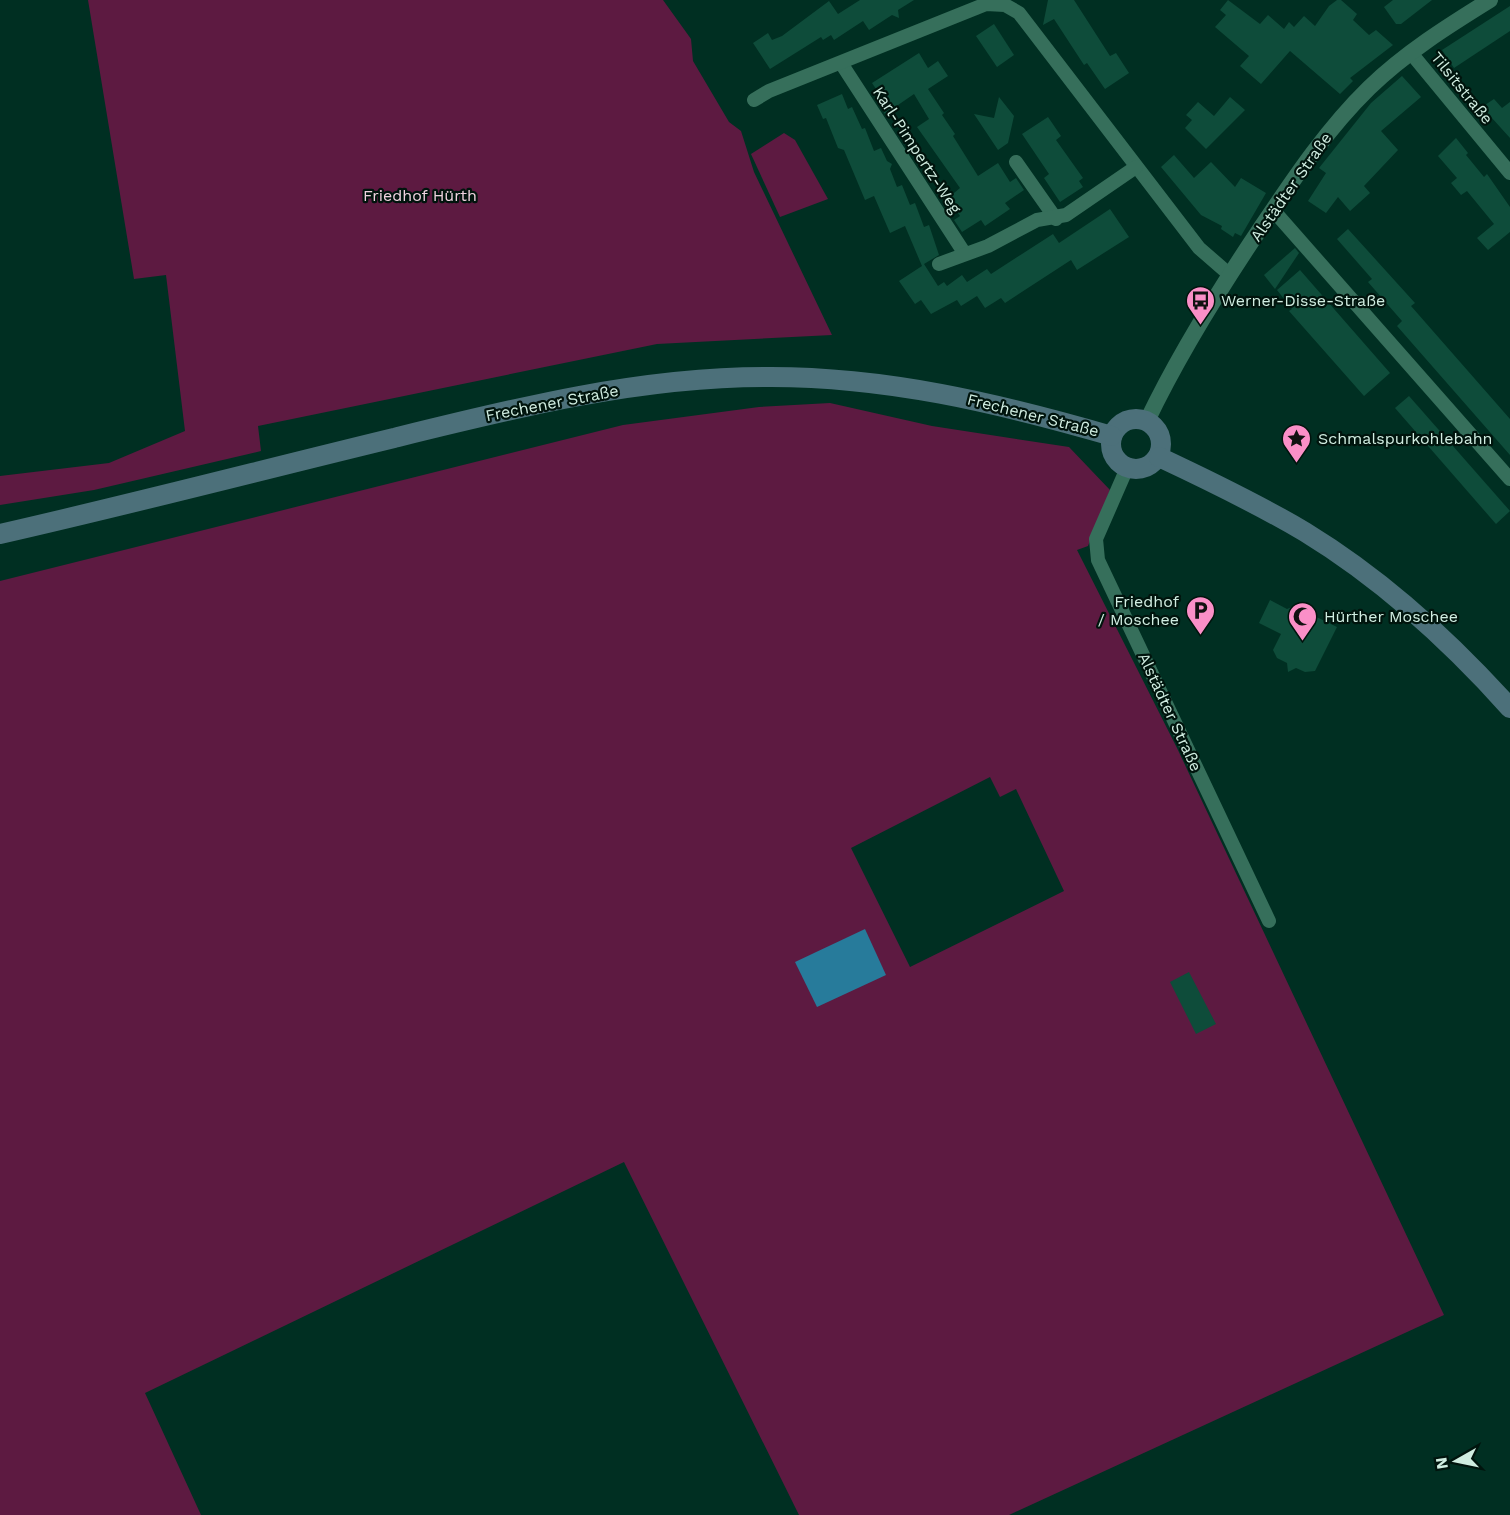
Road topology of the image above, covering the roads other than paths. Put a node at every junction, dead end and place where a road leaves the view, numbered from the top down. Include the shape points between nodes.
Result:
1 (1490, 0) edge
2 (1005, 2) edge
3 (1411, 52) junction
4 (841, 63) junction
5 (754, 100) dead end
6 (1017, 162) dead end
7 (1136, 167) junction
8 (1510, 173) edge
9 (1273, 210) junction
10 (1056, 219) junction
11 (965, 254) junction
12 (939, 264) dead end
13 (1230, 275) junction
14 (1147, 421) junction
15 (1112, 436) junction
16 (1159, 457) junction
17 (1127, 468) junction
18 (1510, 479) edge
19 (0, 534) edge
20 (1510, 708) edge
21 (1269, 921) dead end

1 - 3 street, Alstädter Straße
2 - 4 street via 986,4
2 - 7 street via 1019,13
3 - 8 street, Tilsitstraße
3 - 9 street, Alstädter Straße via 1341,118
4 - 5 street
4 - 11 street, Karl-Pimpertz-Weg
6 - 10 street
7 - 10 street
7 - 13 street via 1199,248
9 - 13 street, Alstädter Straße
9 - 18 street
10 - 11 street via 1037,220
11 - 12 street
13 - 14 street, Alstädter Straße
14 - 15 main road via 1130,419
14 - 16 main road via 1159,432
15 - 17 main road via 1113,455
15 - 19 main road, Frechener Straße via 1015,408 919,388 764,377 693,381 520,407
16 - 17 main road via 1142,470
16 - 20 main road via 1307,533 1433,628
17 - 21 street, Alstädter Straße via 1096,539 1098,560

